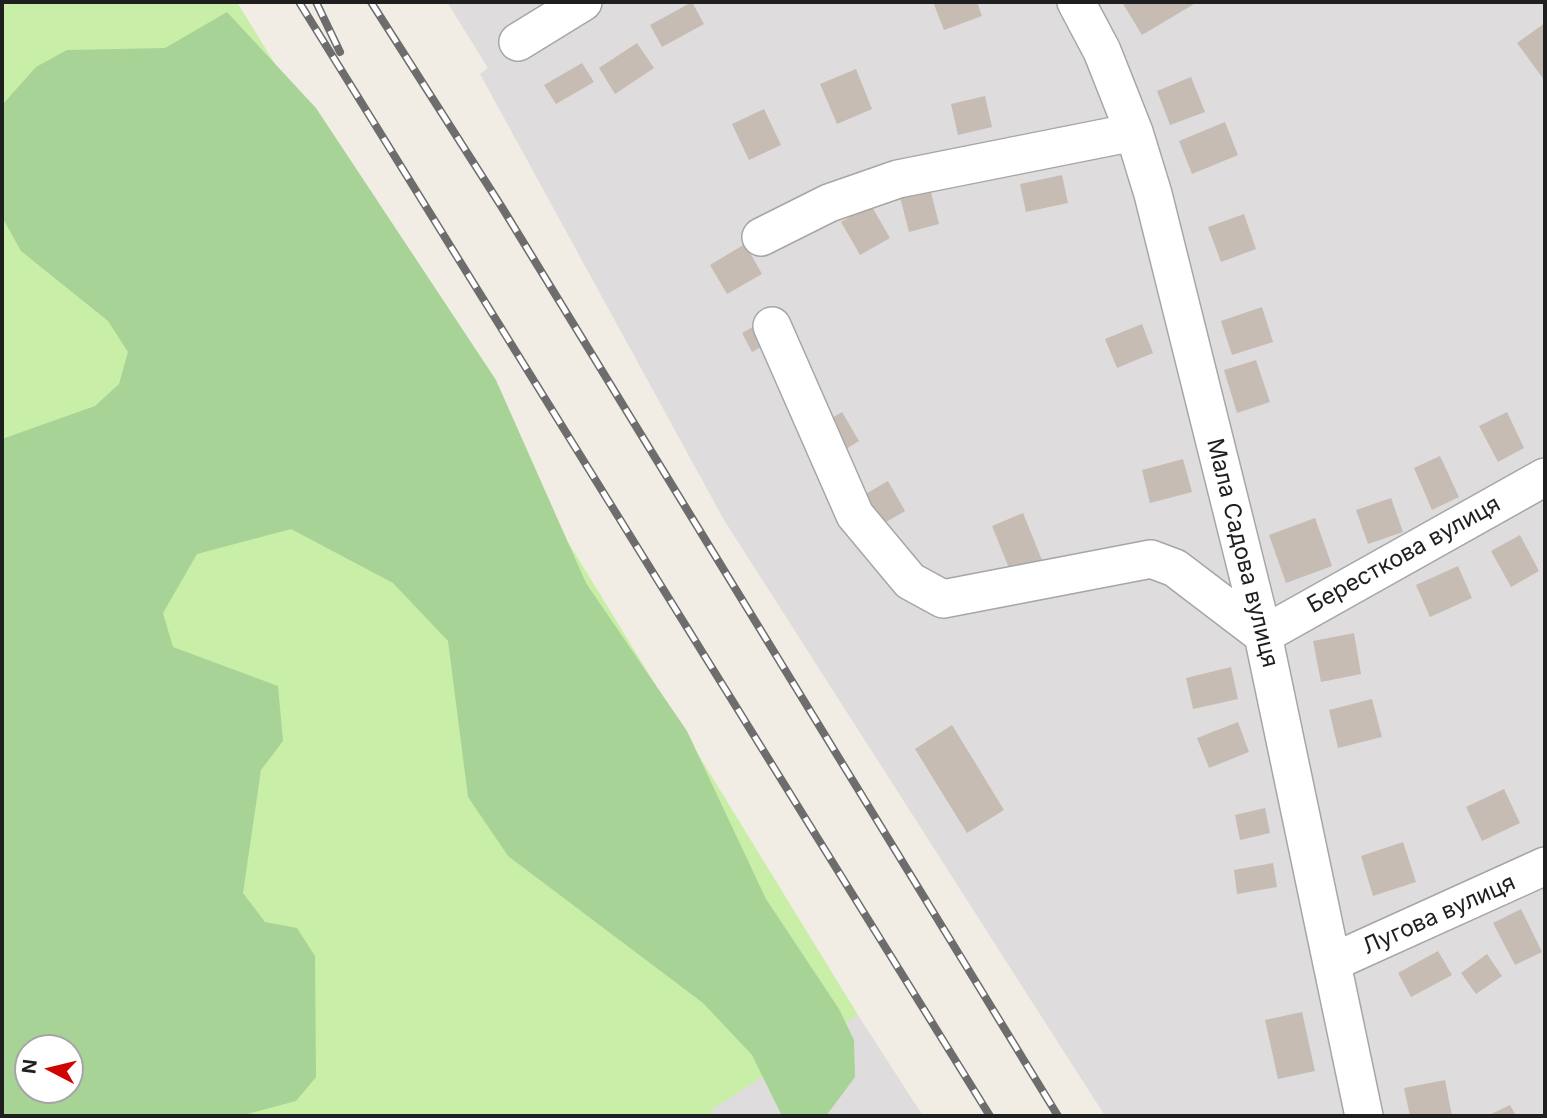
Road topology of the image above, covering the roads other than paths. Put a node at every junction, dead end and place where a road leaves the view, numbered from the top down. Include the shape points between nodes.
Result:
1 (583, 2) edge
2 (1076, 2) edge
3 (518, 42) dead end
4 (1134, 132) junction
5 (761, 237) dead end
6 (772, 326) dead end
7 (1545, 477) edge
8 (1263, 635) junction
9 (1545, 866) edge
10 (1333, 962) junction
11 (1364, 1116) edge

1 - 3 street
2 - 4 street, Мала Садова вулиця via 1102,51
4 - 5 street via 898,179 829,203
4 - 8 street, Мала Садова вулиця
6 - 8 street via 855,514 910,581 943,599 1151,559 1175,568
7 - 8 street, Бересткова вулиця
8 - 10 street, Мала Садова вулиця
9 - 10 street, Лугова вулиця
10 - 11 street, Мала Садова вулиця

